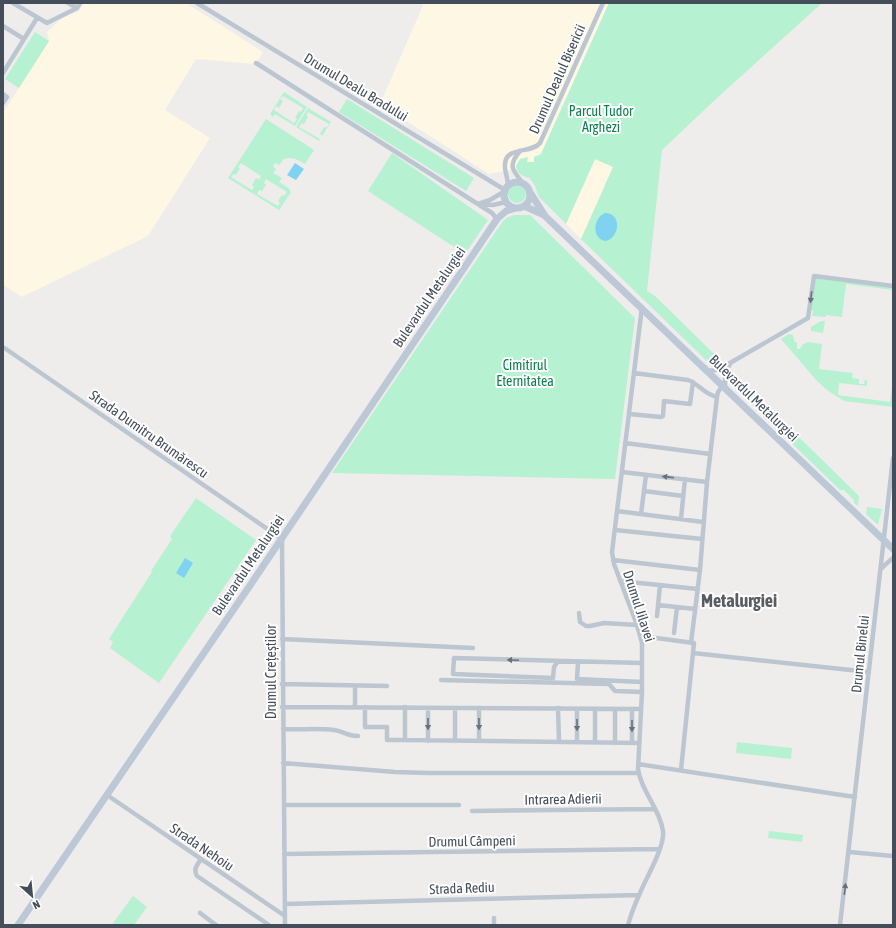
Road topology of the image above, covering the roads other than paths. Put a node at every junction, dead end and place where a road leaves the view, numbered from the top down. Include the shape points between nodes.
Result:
1 (13, 3) edge
2 (68, 3) edge
3 (80, 3) edge
4 (197, 3) edge
5 (603, 3) edge
6 (77, 8) junction
7 (37, 18) junction
8 (3, 26) edge
9 (24, 39) junction
10 (256, 63) dead end
11 (3, 73) edge
12 (3, 94) edge
13 (3, 103) edge
14 (520, 151) junction
15 (522, 182) junction
16 (506, 189) junction
17 (531, 194) junction
18 (506, 202) junction
19 (478, 204) junction
20 (524, 206) junction
21 (516, 208) junction
22 (495, 216) junction
23 (545, 216) junction
24 (893, 286) edge
25 (642, 307) junction
26 (3, 347) edge
27 (731, 363) junction
28 (707, 370) junction
29 (634, 373) junction
30 (693, 382) junction
31 (724, 386) junction
32 (717, 397) junction
33 (629, 414) junction
34 (625, 443) junction
35 (710, 454) junction
36 (893, 458) edge
37 (622, 472) junction
38 (646, 474) junction
39 (685, 479) junction
40 (707, 482) junction
41 (644, 491) junction
42 (683, 496) junction
43 (617, 511) junction
44 (641, 514) junction
45 (681, 519) junction
46 (703, 522) junction
47 (615, 530) junction
48 (282, 539) junction
49 (702, 539) junction
50 (883, 540) junction
51 (893, 550) edge
52 (893, 558) edge
53 (613, 560) junction
54 (881, 569) junction
55 (700, 570) junction
56 (620, 581) junction
57 (660, 585) junction
58 (698, 589) junction
59 (658, 605) junction
60 (677, 607) junction
61 (695, 609) junction
62 (578, 612) dead end
63 (657, 616) dead end
64 (637, 625) junction
65 (674, 633) dead end
66 (641, 636) junction
67 (282, 639) junction
68 (691, 643) junction
69 (473, 648) dead end
70 (693, 653) junction
71 (558, 661) junction
72 (578, 662) junction
73 (642, 663) junction
74 (869, 672) junction
75 (441, 680) dead end
76 (642, 682) junction
77 (282, 684) junction
78 (355, 686) junction
79 (387, 686) dead end
80 (642, 692) junction
81 (282, 707) junction
82 (355, 707) junction
83 (366, 707) junction
84 (406, 707) junction
85 (428, 708) junction
86 (455, 708) junction
87 (479, 708) junction
88 (558, 708) junction
89 (577, 708) junction
90 (595, 709) junction
91 (615, 709) junction
92 (632, 709) junction
93 (641, 709) junction
94 (283, 729) junction
95 (358, 736) dead end
96 (405, 740) junction
97 (428, 740) junction
98 (455, 741) junction
99 (479, 741) junction
100 (559, 742) junction
101 (577, 742) junction
102 (595, 742) junction
103 (615, 743) junction
104 (632, 743) junction
105 (639, 743) junction
106 (283, 763) junction
107 (638, 764) junction
108 (681, 770) junction
109 (639, 773) junction
110 (107, 795) junction
111 (855, 796) junction
112 (459, 805) dead end
113 (284, 806) junction
114 (654, 809) junction
115 (472, 811) dead end
116 (660, 849) junction
117 (849, 852) junction
118 (284, 854) junction
119 (893, 856) edge
120 (201, 859) junction
121 (639, 895) junction
122 (285, 904) junction
123 (200, 913) dead end
124 (285, 916) junction
125 (494, 918) dead end
126 (18, 925) edge
127 (216, 925) edge
128 (269, 925) edge
129 (285, 925) edge
130 (494, 925) edge
131 (628, 925) edge
132 (840, 925) edge

1 - 7 street
2 - 6 street
3 - 6 street
4 - 16 street, Drumul Dealu Bradului
5 - 14 street, Drumul Dealul Bisericii via 540,143 536,148
6 - 7 street via 47,23
7 - 9 street
8 - 9 street
9 - 11 street
10 - 19 street
12 - 13 street via 7,97
14 - 15 street via 512,166
14 - 16 street, Drumul Dealul Bisericii via 510,154 506,159
15 - 16 main road via 515,182
15 - 17 main road
16 - 18 main road
16 - 19 street via 490,200
17 - 20 main road
17 - 23 main road, Bulevardul Metalurgiei
18 - 19 street via 493,205
18 - 21 main road
18 - 22 main road, Bulevardul Metalurgiei
19 - 22 street
20 - 21 main road
20 - 23 main road, Bulevardul Metalurgiei
21 - 22 main road, Bulevardul Metalurgiei
22 - 48 main road, Bulevardul Metalurgiei
23 - 25 main road, Bulevardul Metalurgiei
24 -> 27 street via 814,276 808,318
25 - 28 main road, Bulevardul Metalurgiei
25 - 29 street, Drumul Jilavei
26 - 48 street, Strada Dumitru Brumărescu
27 - 28 street via 718,369
27 - 31 street via 725,372
28 - 31 main road, Bulevardul Metalurgiei
29 - 30 street
29 - 33 street, Drumul Jilavei
30 - 32 street
30 - 33 street via 690,404 664,401 662,417
31 - 32 street
31 - 50 main road, Bulevardul Metalurgiei
32 - 35 street
33 - 34 street, Drumul Jilavei
34 - 35 street
34 - 37 street, Drumul Jilavei
35 - 40 street
36 - 50 street, Drumul Binelui
37 - 38 street
37 - 43 street, Drumul Jilavei
39 -> 38 street
38 - 41 street
39 - 40 street
39 - 42 street
40 - 46 street
41 - 42 street
41 - 44 street
42 - 45 street
43 - 44 street
43 - 47 street, Drumul Jilavei
44 - 45 street
45 - 46 street
46 - 49 street
47 - 49 street
47 - 53 street, Drumul Jilavei
48 - 67 street, Drumul Crețeștilor
48 - 110 main road, Bulevardul Metalurgiei
49 - 55 street
50 - 51 main road, Bulevardul Metalurgiei
50 - 54 street, Drumul Binelui
52 - 54 street
53 - 55 street
53 - 56 street, Drumul Jilavei
54 - 74 street, Drumul Binelui
55 - 58 street
56 - 57 street
56 - 64 street, Drumul Jilavei
57 - 58 street
57 - 59 street
58 - 61 street
59 - 60 street
59 - 63 street
60 - 61 street
60 - 65 street
61 - 68 street
62 - 64 street via 579,619 586,626 604,623
64 - 66 street, Drumul Jilavei
66 - 68 street
66 - 73 street, Drumul Jilavei
67 - 69 street
67 - 77 street, Drumul Crețeștilor
68 - 70 street via 694,643
70 - 74 street
70 - 108 street
71 -> 71 street via 454,658 453,674 553,678 554,667
71 - 72 street
72 - 73 street
72 - 76 street via 577,679
73 - 76 street, Drumul Jilavei
74 - 111 street, Drumul Binelui
75 - 80 street via 609,684 615,691
76 - 80 street, Drumul Jilavei
77 - 78 street
77 - 81 street, Drumul Crețeștilor
78 - 79 street
78 - 82 street
80 - 93 street, Drumul Jilavei
81 - 82 street
81 - 94 street, Drumul Crețeștilor
82 - 83 street
83 - 84 street
83 - 96 street via 365,727 387,727 387,740
84 - 85 street
84 - 96 street
85 - 86 street
85 -> 97 street
86 - 87 street
86 - 98 street
87 - 88 street
87 -> 99 street
88 - 89 street
88 - 100 street
89 - 90 street
89 -> 101 street
90 - 91 street
90 - 102 street
91 - 92 street
91 - 103 street
92 - 93 street
92 -> 104 street
93 - 105 street, Drumul Jilavei
94 - 95 street via 333,730
94 - 106 street, Drumul Crețeștilor
96 - 97 street
97 - 98 street
98 - 99 street
99 - 100 street
100 - 101 street
101 - 102 street
102 - 103 street
103 - 104 street
104 - 105 street
105 - 107 street, Drumul Jilavei
106 - 109 street via 429,773
106 - 113 street, Drumul Crețeștilor
107 - 108 street
107 - 109 street, Drumul Jilavei
108 - 111 street
109 - 114 street, Drumul Jilavei
110 - 120 street, Strada Nehoiu
110 - 126 main road, Bulevardul Metalurgiei
111 - 117 street, Drumul Binelui
112 - 113 street
113 - 118 street, Drumul Crețeștilor
114 - 115 street, Intrarea Adierii
114 - 116 street, Drumul Jilavei via 663,832
116 - 118 street, Drumul Câmpeni
116 - 121 street, Drumul Jilavei
117 - 119 street
132 -> 117 street, Drumul Binelui
118 - 122 street, Drumul Crețeștilor
120 - 124 street, Strada Nehoiu
120 - 128 street via 195,868 197,876
121 - 122 street, Strada Rediu
121 - 131 street, Drumul Jilavei
122 - 124 street, Drumul Crețeștilor
123 - 127 street
124 - 129 street, Drumul Crețeștilor
125 - 130 street

